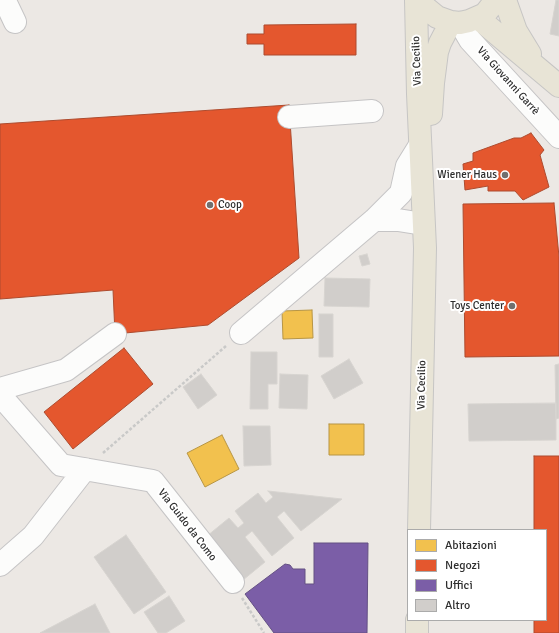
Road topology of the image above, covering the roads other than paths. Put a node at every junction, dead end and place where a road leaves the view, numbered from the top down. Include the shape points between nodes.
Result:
1 (416, 0) edge
2 (420, 0) edge
3 (496, 0) edge
4 (505, 0) edge
5 (4, 2) edge
6 (463, 21) junction
7 (15, 22) dead end
8 (540, 68) junction
9 (559, 86) edge
10 (372, 111) dead end
11 (289, 117) dead end
12 (559, 137) edge
13 (420, 145) junction
14 (374, 220) junction
15 (424, 232) junction
16 (241, 333) road end
17 (115, 334) dead end
18 (0, 389) edge
19 (0, 395) edge
20 (85, 469) junction
21 (419, 529) edge
22 (0, 565) edge
23 (232, 582) road end
24 (417, 621) edge
25 (417, 633) edge

1 - 13 main road, Via Cecilio
2 - 6 main road via 431,13 444,20
3 - 6 main road, Via Cecilio via 490,8
4 - 8 main road via 516,31
5 - 7 street
6 - 8 main road
6 - 12 street, Via Giovanni Garrè via 470,40
6 - 15 main road, Via Cecilio via 440,43 435,68
8 - 9 main road
10 - 11 street
13 - 14 street via 407,166 401,193
13 - 15 main road, Via Cecilio
14 - 15 street via 398,220
14 - 16 street
15 - 21 main road, Via Cecilio
17 - 18 street via 66,370
19 - 20 street, Via Guido da Como via 62,464
20 - 22 street via 33,536
20 - 23 street, Via Guido da Como via 152,481
24 - 25 main road

